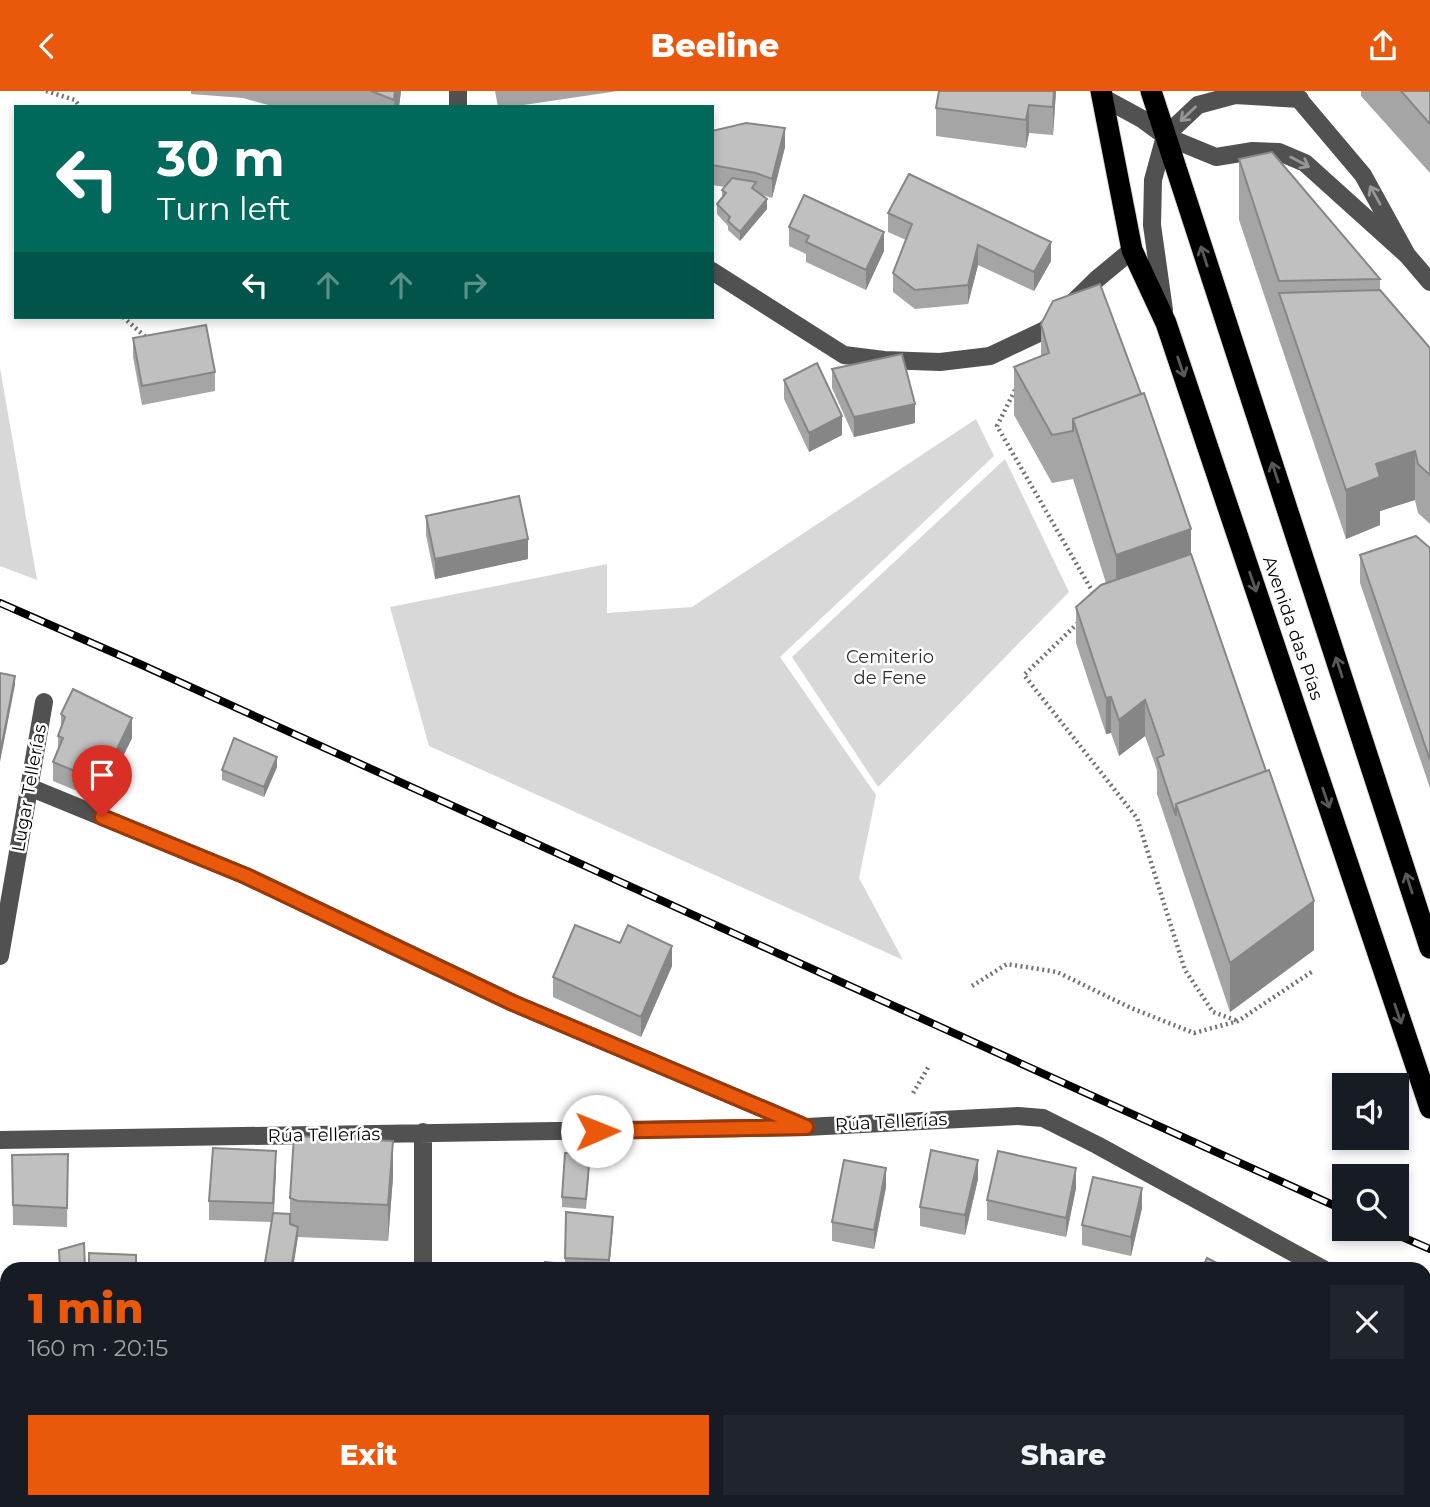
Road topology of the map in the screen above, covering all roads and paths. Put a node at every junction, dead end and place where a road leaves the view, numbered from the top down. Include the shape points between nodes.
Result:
1 (46, 91) edge
2 (1151, 91) edge
3 (1102, 94) edge
4 (1302, 94) edge
5 (79, 105) edge
6 (1165, 136) junction
7 (1132, 250) junction
8 (1407, 255) junction
9 (714, 272) edge
10 (1430, 282) edge
11 (126, 319) edge
12 (1166, 323) junction
13 (148, 339) edge
14 (1021, 378) edge
15 (1099, 604) edge
16 (1080, 622) edge
17 (44, 702) dead end
18 (29, 787) junction
19 (1430, 948) edge
20 (0, 956) edge
21 (1313, 971) dead end
22 (972, 986) dead end
23 (1238, 1021) junction
24 (1430, 1108) edge
25 (806, 1127) junction
26 (423, 1132) junction
27 (0, 1140) edge
28 (423, 1262) edge
29 (1310, 1262) edge

1 - 5 path
2 - 6 highway, Avenida das Pías
3 - 6 street
3 - 7 highway, Avenida das Pías
4 -> 6 street via 1234,95 1198,105
8 -> 4 street via 1363,174
6 -> 8 street via 1216,157 1279,152 1306,163
6 - 12 street via 1153,180 1152,225
19 -> 6 highway, Avenida das Pías
7 - 9 street via 1045,330 990,356 940,362 844,355
7 - 12 highway, Avenida das Pías
8 - 10 street
11 - 13 path
12 -> 24 highway, Avenida das Pías
14 - 15 path via 997,426
16 - 23 path via 1024,675 1137,818 1185,970 1213,1012
17 - 18 street, Lugar Tellerías
18 - 20 street, Lugar Tellerías
18 - 25 street via 246,876 513,1003
21 - 23 path
22 - 23 path via 1007,964 1057,972 1194,1033
25 - 26 street, Rúa Tellerías
25 - 29 street, Rúa Tellerías via 1043,1118
26 - 27 street, Rúa Tellerías
26 - 28 street

